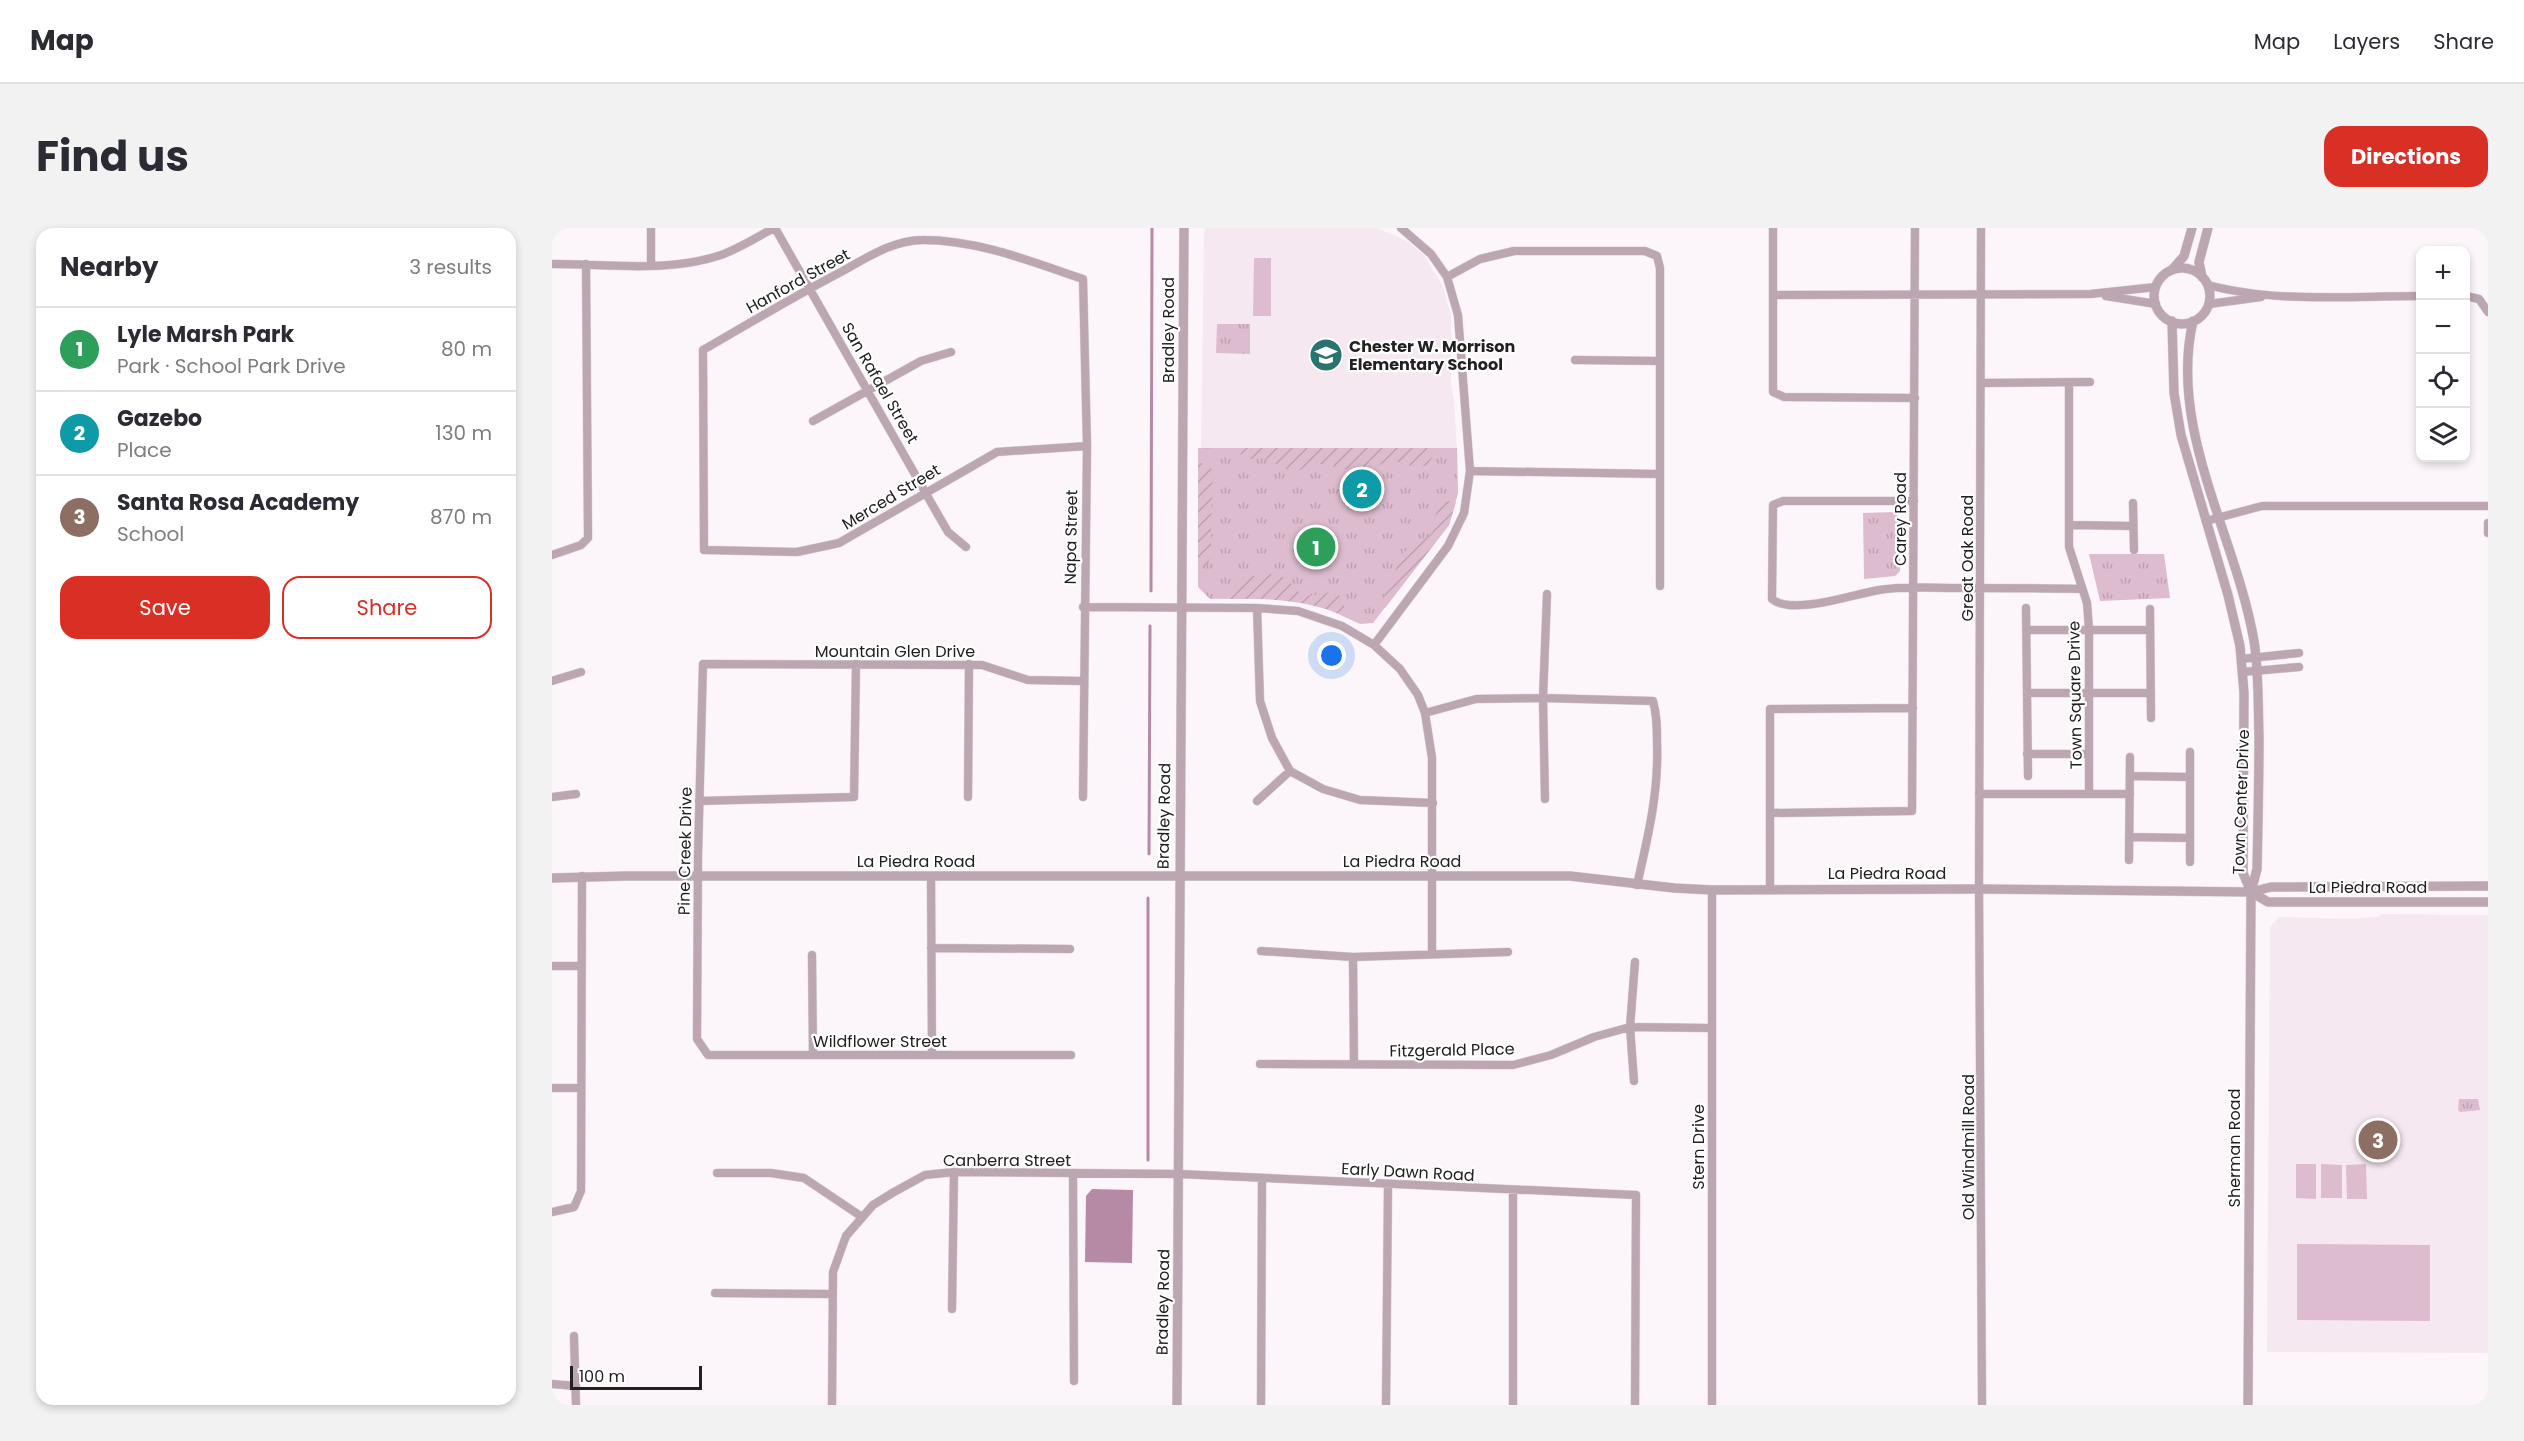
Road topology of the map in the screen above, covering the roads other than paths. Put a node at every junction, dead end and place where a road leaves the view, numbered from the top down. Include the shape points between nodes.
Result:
1 (651, 228) edge
2 (775, 228) edge
3 (1184, 228) edge
4 (1401, 228) edge
5 (1773, 228) edge
6 (1916, 228) edge
7 (1981, 228) edge
8 (2192, 228) edge
9 (2208, 228) edge
10 (552, 264) edge
11 (586, 264) junction
12 (651, 265) junction
13 (2172, 270) junction
14 (1448, 277) junction
15 (1083, 279) joint
16 (2205, 281) junction
17 (2156, 287) junction
18 (810, 288) junction
19 (2090, 294) junction
20 (1773, 295) junction
21 (2271, 295) junction
22 (1916, 296) junction
23 (1982, 296) junction
24 (2416, 296) edge
25 (2470, 297) edge
26 (2156, 304) junction
27 (2209, 304) junction
28 (2488, 312) edge
29 (2172, 321) junction
30 (2193, 321) junction
31 (951, 352) dead end
32 (1575, 360) dead end
33 (1660, 362) junction
34 (2090, 382) dead end
35 (1981, 383) junction
36 (2069, 383) junction
37 (869, 391) junction
38 (1915, 398) junction
39 (813, 421) dead end
40 (1087, 446) junction
41 (1470, 471) junction
42 (1660, 474) junction
43 (925, 491) junction
44 (1914, 501) junction
45 (2133, 503) dead end
46 (2488, 506) edge
47 (2219, 517) junction
48 (2206, 521) junction
49 (2488, 523) edge
50 (2069, 525) junction
51 (2133, 526) junction
52 (2488, 533) edge
53 (966, 547) dead end
54 (704, 550) joint
55 (2134, 550) dead end
56 (552, 555) edge
57 (1660, 586) dead end
58 (1913, 588) junction
59 (1980, 588) junction
60 (2082, 589) junction
61 (1547, 594) dead end
62 (1083, 607) junction
63 (1181, 608) junction
64 (1257, 608) junction
65 (2026, 608) dead end
66 (2150, 609) dead end
67 (2090, 629) junction
68 (2026, 630) junction
69 (2150, 630) junction
70 (1374, 645) junction
71 (2299, 653) dead end
72 (2256, 658) junction
73 (2241, 659) junction
74 (703, 664) joint
75 (856, 664) junction
76 (969, 664) junction
77 (2299, 667) dead end
78 (2257, 670) junction
79 (581, 672) dead end
80 (2242, 672) junction
81 (552, 681) edge
82 (1084, 681) junction
83 (2027, 693) junction
84 (2090, 693) junction
85 (2151, 693) junction
86 (1543, 698) junction
87 (1913, 708) junction
88 (1425, 712) junction
89 (2151, 718) dead end
90 (2190, 752) dead end
91 (2027, 754) junction
92 (2089, 754) junction
93 (2130, 757) dead end
94 (1290, 771) junction
95 (2028, 776) dead end
96 (2130, 776) junction
97 (2190, 777) junction
98 (576, 794) dead end
99 (1979, 794) junction
100 (2089, 794) junction
101 (2130, 794) junction
102 (552, 797) edge
103 (968, 797) dead end
104 (1083, 797) dead end
105 (1545, 799) dead end
106 (699, 801) junction
107 (1257, 801) dead end
108 (1433, 803) junction
109 (1770, 813) junction
110 (2129, 837) junction
111 (2190, 838) junction
112 (2129, 860) dead end
113 (2190, 862) dead end
114 (582, 876) junction
115 (698, 876) junction
116 (931, 876) junction
117 (1178, 876) junction
118 (1432, 876) junction
119 (552, 878) edge
120 (1636, 885) junction
121 (2488, 886) edge
122 (1770, 888) junction
123 (1979, 889) junction
124 (1713, 890) junction
125 (2250, 892) junction
126 (2488, 902) edge
127 (931, 948) junction
128 (1070, 949) dead end
129 (1261, 951) dead end
130 (1508, 952) dead end
131 (1432, 954) junction
132 (812, 955) dead end
133 (1353, 957) junction
134 (1635, 962) dead end
135 (552, 966) edge
136 (581, 966) junction
137 (1630, 1027) junction
138 (1711, 1028) junction
139 (697, 1039) joint
140 (813, 1055) junction
141 (932, 1055) junction
142 (1071, 1055) dead end
143 (1260, 1064) dead end
144 (1354, 1064) junction
145 (1634, 1081) dead end
146 (552, 1088) edge
147 (580, 1088) junction
148 (954, 1172) junction
149 (717, 1173) dead end
150 (1073, 1173) junction
151 (1179, 1174) junction
152 (1262, 1178) junction
153 (1388, 1184) junction
154 (1513, 1190) junction
155 (552, 1212) edge
156 (862, 1217) junction
157 (716, 1293) dead end
158 (833, 1294) junction
159 (952, 1309) dead end
160 (574, 1336) dead end
161 (1074, 1381) dead end
162 (552, 1384) edge
163 (576, 1386) junction
164 (576, 1405) edge
165 (832, 1405) edge
166 (1177, 1405) edge
167 (1261, 1405) edge
168 (1386, 1405) edge
169 (1514, 1405) edge
170 (1635, 1405) edge
171 (1712, 1405) edge
172 (1982, 1405) edge
173 (2248, 1405) edge

1 - 12 street
2 - 12 street via 720,255
2 - 18 street, San Rafael Street
3 - 63 street, Bradley Road
4 - 14 street via 1431,254
5 - 20 street
6 - 22 street, Carey Road
7 - 23 street, Great Oak Road
8 - 13 street via 2184,256
9 - 16 street via 2199,262
10 - 11 street
11 - 12 street
11 - 56 street via 588,537 581,545
13 - 16 street via 2188,269
13 - 17 street
14 - 33 street via 1480,259 1515,251 1645,251 1657,256 1660,268
14 - 41 street via 1458,315
15 - 18 street, Hanford Street via 958,241 921,240 900,242
15 - 40 street, Napa Street
16 - 21 street via 2228,291
16 - 27 street
17 - 19 street
17 - 26 street
18 - 37 street, San Rafael Street
18 - 54 street, Hanford Street via 703,350
19 - 23 street
19 - 26 street
20 - 22 street
20 - 38 street via 1773,392 1784,397
21 - 24 street
21 - 27 street
22 - 23 street
22 - 38 street, Carey Road
23 - 35 street, Great Oak Road
25 - 28 street via 2483,303
26 - 29 street
27 - 30 street via 2203,315
29 - 30 street
29 - 48 street, Town Center Drive via 2174,393 2181,435
30 - 47 street, Town Center Drive via 2187,347 2188,383 2194,425
31 - 37 street via 921,361
32 - 33 street
33 - 42 street
34 - 36 street
35 - 36 street
35 - 59 street, Great Oak Road
36 - 50 street, Town Square Drive
37 - 39 street
37 - 43 street, San Rafael Street
38 - 44 street, Carey Road
40 - 43 street, Merced Street via 997,452
40 - 62 street, Napa Street
41 - 42 street
41 - 70 street via 1464,513 1448,546
42 - 57 street
43 - 53 street, San Rafael Street via 948,532
43 - 54 street, Merced Street via 839,543 797,552
44 - 58 street, Carey Road
44 - 58 street via 1783,501 1773,505 1772,599 1781,604 1808,604 1878,590
45 - 51 street
46 - 47 street via 2262,506
47 - 48 street
47 - 72 street, Town Center Drive via 2245,596
48 - 73 street, Town Center Drive via 2229,595
49 - 52 street
50 - 51 street
50 - 60 street, Town Square Drive via 2069,547
51 - 55 street
58 - 59 street
58 - 87 street, Carey Road
59 - 60 street
59 - 99 street, Great Oak Road
60 - 67 street, Town Square Drive
61 - 86 street
62 - 63 street
62 - 82 street, Napa Street
63 - 64 street
63 - 117 street, Bradley Road
64 - 70 street via 1298,611 1342,626
64 - 94 street via 1260,701 1272,738
65 - 68 street
66 - 69 street
67 - 68 street
67 - 69 street
67 - 84 street, Town Square Drive
68 - 83 street
69 - 85 street
70 - 88 street via 1400,669
71 - 72 street
72 - 73 street
72 - 78 street, Town Center Drive
73 - 80 street, Town Center Drive
74 - 75 street, Mountain Glen Drive
74 - 106 street, Pine Creek Drive
75 - 76 street, Mountain Glen Drive
75 - 106 street via 854,797
76 - 82 street, Mountain Glen Drive via 982,664 1028,680
76 - 103 street
77 - 78 street
78 - 80 street
78 - 125 street, Town Center Drive via 2257,869
79 - 81 street
80 - 125 street, Town Center Drive via 2243,873
82 - 104 street, Napa Street
83 - 84 street
83 - 91 street
84 - 85 street
84 - 92 street, Town Square Drive
85 - 89 street
86 - 88 street via 1476,699
86 - 105 street
86 - 120 street via 1653,701 1658,772
87 - 109 street, Carey Road via 1912,811
87 - 109 street via 1770,709
88 - 108 street
90 - 97 street
91 - 92 street
91 - 95 street
92 - 100 street, Town Square Drive
93 - 96 street
94 - 107 street
94 - 108 street via 1323,789 1360,800
96 - 97 street
96 - 101 street
97 - 111 street
98 - 102 street
99 - 100 street
99 - 123 street, Great Oak Road
100 - 101 street
101 - 110 street
106 - 115 street, Pine Creek Drive
108 - 118 street
109 - 122 street
110 - 111 street
110 - 112 street
111 - 113 street
114 - 115 street, La Piedra Road
114 - 119 street, La Piedra Road
114 - 136 street
115 - 116 street, La Piedra Road
115 - 139 street, Pine Creek Drive
116 - 117 street, La Piedra Road
116 - 127 street
117 - 118 street, La Piedra Road
117 - 151 street, Bradley Road
118 - 120 street, La Piedra Road via 1569,876
118 - 131 street
120 - 124 street, La Piedra Road
121 - 125 street, La Piedra Road via 2271,887
122 - 123 street, La Piedra Road
122 - 124 street, La Piedra Road
123 - 125 street, La Piedra Road
123 - 172 street, Old Windmill Road
124 - 138 street, Stern Drive
125 - 126 street, La Piedra Road via 2268,902
125 - 173 street, Sherman Road
127 - 128 street
127 - 141 street
129 - 133 street
130 - 131 street
131 - 133 street
132 - 140 street
133 - 144 street
134 - 137 street
135 - 136 street
136 - 147 street
137 - 138 street, Fitzgerald Place
137 - 144 street, Fitzgerald Place via 1513,1065
137 - 145 street
138 - 171 street, Stern Drive
139 - 140 street, Wildflower Street via 708,1055
140 - 141 street, Wildflower Street
141 - 142 street, Wildflower Street
143 - 144 street, Fitzgerald Place
146 - 147 street
147 - 155 street via 581,1191 574,1207
148 - 150 street, Canberra Street
148 - 156 street, Canberra Street via 925,1174 873,1205
148 - 159 street
149 - 156 street via 771,1173 804,1178
150 - 151 street, Canberra Street
150 - 161 street
151 - 152 street, Early Dawn Road
151 - 166 street, Bradley Road
152 - 153 street, Early Dawn Road
152 - 167 street
153 - 154 street, Early Dawn Road
153 - 168 street
154 - 169 street
154 - 170 street, Early Dawn Road via 1636,1196
156 - 158 street, Canberra Street via 846,1236 833,1272
157 - 158 street
158 - 165 street, Canberra Street
160 - 163 street
162 - 163 street
163 - 164 street

